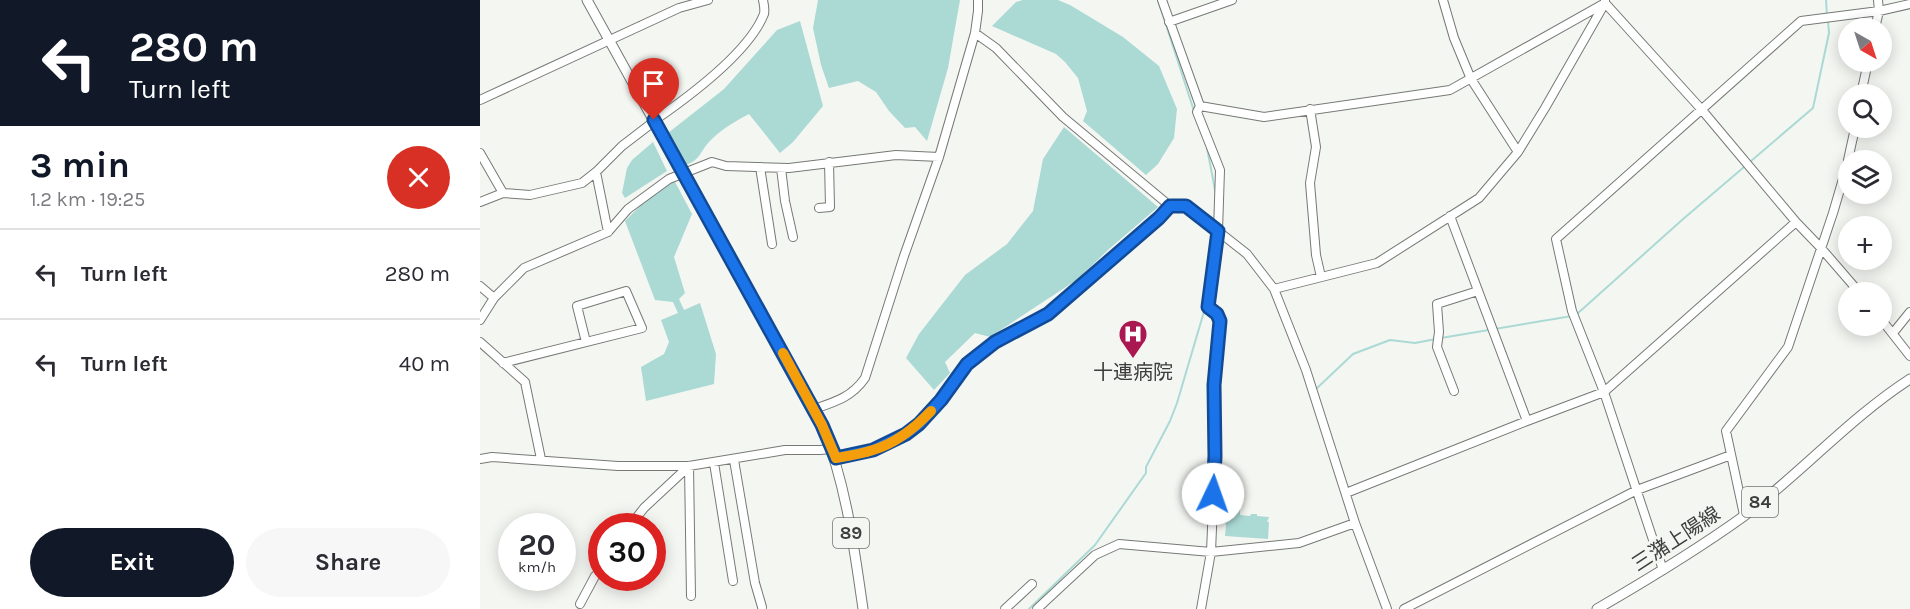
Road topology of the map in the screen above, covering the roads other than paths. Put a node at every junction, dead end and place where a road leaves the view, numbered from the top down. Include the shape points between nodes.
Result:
1 (587, 0) edge
2 (708, 0) edge
3 (763, 0) edge
4 (978, 0) edge
5 (1162, 0) edge
6 (1232, 0) edge
7 (1443, 0) edge
8 (1878, 0) edge
9 (1606, 1) edge
10 (1910, 4) edge
11 (1879, 11) junction
12 (1877, 18) edge
13 (1169, 22) junction
14 (975, 33) junction
15 (609, 40) junction
16 (1471, 79) junction
17 (480, 100) edge
18 (1200, 106) junction
19 (1310, 110) junction
20 (1702, 110) junction
21 (655, 121) junction
22 (1518, 152) junction
23 (480, 153) edge
24 (939, 157) junction
25 (829, 162) junction
26 (760, 166) junction
27 (782, 168) junction
28 (596, 172) junction
29 (683, 174) junction
30 (503, 193) junction
31 (1838, 193) edge
32 (480, 202) edge
33 (1170, 206) junction
34 (819, 208) dead end
35 (1450, 216) junction
36 (1796, 222) junction
37 (1218, 231) junction
38 (608, 232) junction
39 (793, 237) dead end
40 (772, 244) dead end
41 (1821, 248) junction
42 (1321, 278) junction
43 (1850, 282) edge
44 (480, 286) edge
45 (1274, 290) junction
46 (1478, 291) junction
47 (494, 298) junction
48 (1910, 312) edge
49 (480, 320) edge
50 (1893, 333) joint
51 (480, 342) edge
52 (586, 342) junction
53 (1910, 356) edge
54 (503, 363) junction
55 (1910, 379) edge
56 (1454, 391) dead end
57 (1604, 392) junction
58 (814, 409) junction
59 (1527, 421) junction
60 (834, 453) junction
61 (1731, 455) junction
62 (480, 459) edge
63 (541, 459) junction
64 (734, 460) junction
65 (714, 463) junction
66 (689, 466) junction
67 (1636, 490) junction
68 (1346, 493) junction
69 (640, 513) edge
70 (1744, 515) junction
71 (1355, 524) junction
72 (1210, 552) junction
73 (1663, 570) junction
74 (733, 581) dead end
75 (1032, 584) dead end
76 (588, 589) edge
77 (691, 596) dead end
78 (580, 604) dead end
79 (762, 607) dead end
80 (863, 609) edge
81 (1005, 609) edge
82 (1037, 609) edge
83 (1201, 609) edge
84 (1387, 609) edge
85 (1404, 609) edge
86 (1597, 609) edge

1 - 15 main road, 89
2 - 15 street via 679,8
3 - 21 street via 765,11 734,55 697,91
4 - 14 street
5 - 13 street
6 - 13 street
7 - 16 street
8 - 11 street
9 - 16 street
9 - 20 street
9 - 22 street
10 - 11 street
11 - 12 street
11 - 20 street via 1802,21
13 - 18 street
14 - 24 street
14 - 33 street via 996,48 1063,117
15 - 17 street
15 - 21 main road, 89
16 - 19 street via 1450,90
16 - 22 street
18 - 19 street via 1264,117
18 - 37 street via 1197,112 1220,170
19 - 42 street via 1316,147 1310,183
20 - 36 street
20 - 57 street via 1556,239 1572,311
21 - 28 street
21 - 29 main road, 89
22 - 35 street via 1479,198
23 - 30 street
24 - 25 street via 896,155
24 - 58 street via 865,378 844,399
25 - 27 street
25 - 34 street via 830,207
26 - 27 street
26 - 29 street via 712,162
26 - 40 street
27 - 39 street
28 - 30 street via 582,183 531,195
28 - 38 street
29 - 38 street via 669,179 628,209
29 - 58 main road, 89
30 - 32 street
31 - 41 street
33 - 37 street via 1186,206
33 - 60 street via 1048,314 995,342 967,364 941,400 906,434 873,450
35 - 42 street via 1377,263
35 - 46 street
36 - 41 street
36 - 57 street
37 - 45 street via 1247,254
37 - 72 street via 1208,307 1220,321 1214,385
38 - 47 street via 524,268
41 - 43 street
41 - 61 street via 1788,347 1726,431
42 - 45 street
44 - 47 street
45 - 68 street via 1306,370
46 - 56 street via 1437,304 1437,346
46 - 59 street
47 - 49 street
48 - 50 street
50 - 53 street
51 - 54 street
52 - 52 street via 642,328 626,291 577,306
52 - 54 street
54 - 63 street via 525,382
55 - 70 main road, 三潴上陽線 / 84
57 - 59 street
57 - 67 street
58 - 60 main road, 89
59 - 68 street
60 - 64 street via 786,450
60 - 80 main road, 89
61 - 67 street
61 - 70 street
62 - 63 street
63 - 66 street via 618,466
64 - 65 street
64 - 79 street
65 - 66 street
65 - 74 street
66 - 69 street
66 - 77 street
67 - 73 street
67 - 85 street
68 - 71 street
70 - 73 main road, 三潴上陽線 / 84
71 - 72 street via 1299,543
71 - 84 street
72 - 82 street via 1119,544 1095,555
72 - 83 street
73 - 86 main road, 三潴上陽線 / 84
75 - 81 street
76 - 78 street

